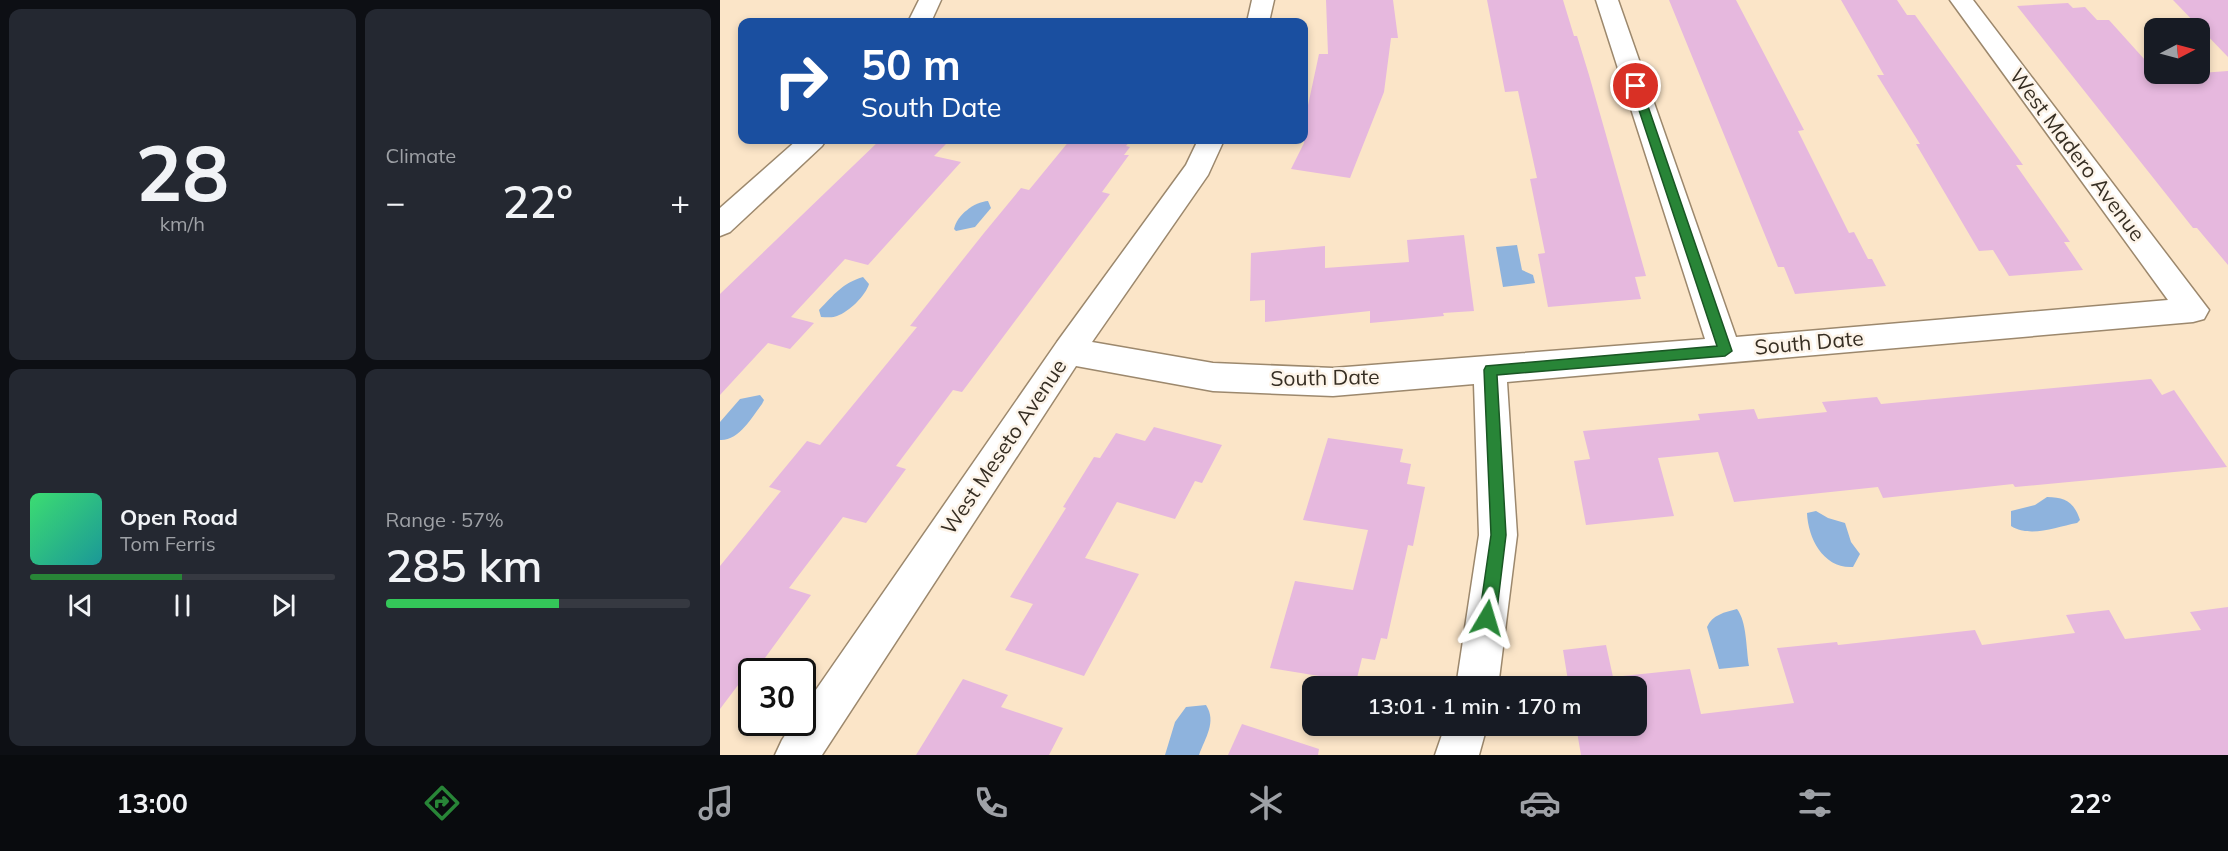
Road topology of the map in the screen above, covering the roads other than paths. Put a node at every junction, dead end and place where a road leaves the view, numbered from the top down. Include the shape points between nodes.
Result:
1 (930, 0) edge
2 (1263, 0) edge
3 (1607, 0) edge
4 (1961, 0) edge
5 (922, 18) edge
6 (1259, 18) edge
7 (809, 144) edge
8 (1209, 144) edge
9 (720, 225) edge
10 (2193, 310) joint
11 (1068, 351) junction
12 (1725, 351) junction
13 (1490, 370) junction
14 (1479, 676) edge
15 (1463, 736) edge
16 (797, 755) edge
17 (1457, 755) edge

1 - 5 street
2 - 6 street
3 - 12 street
4 - 10 street, West Madero Avenue
7 - 9 street
8 - 11 street, West Meseto Avenue via 1198,168
10 - 12 street, South Date
11 - 13 street, South Date via 1225,378 1333,382
11 - 16 street, West Meseto Avenue
12 - 13 street, South Date
13 - 14 street via 1498,535
15 - 17 street

